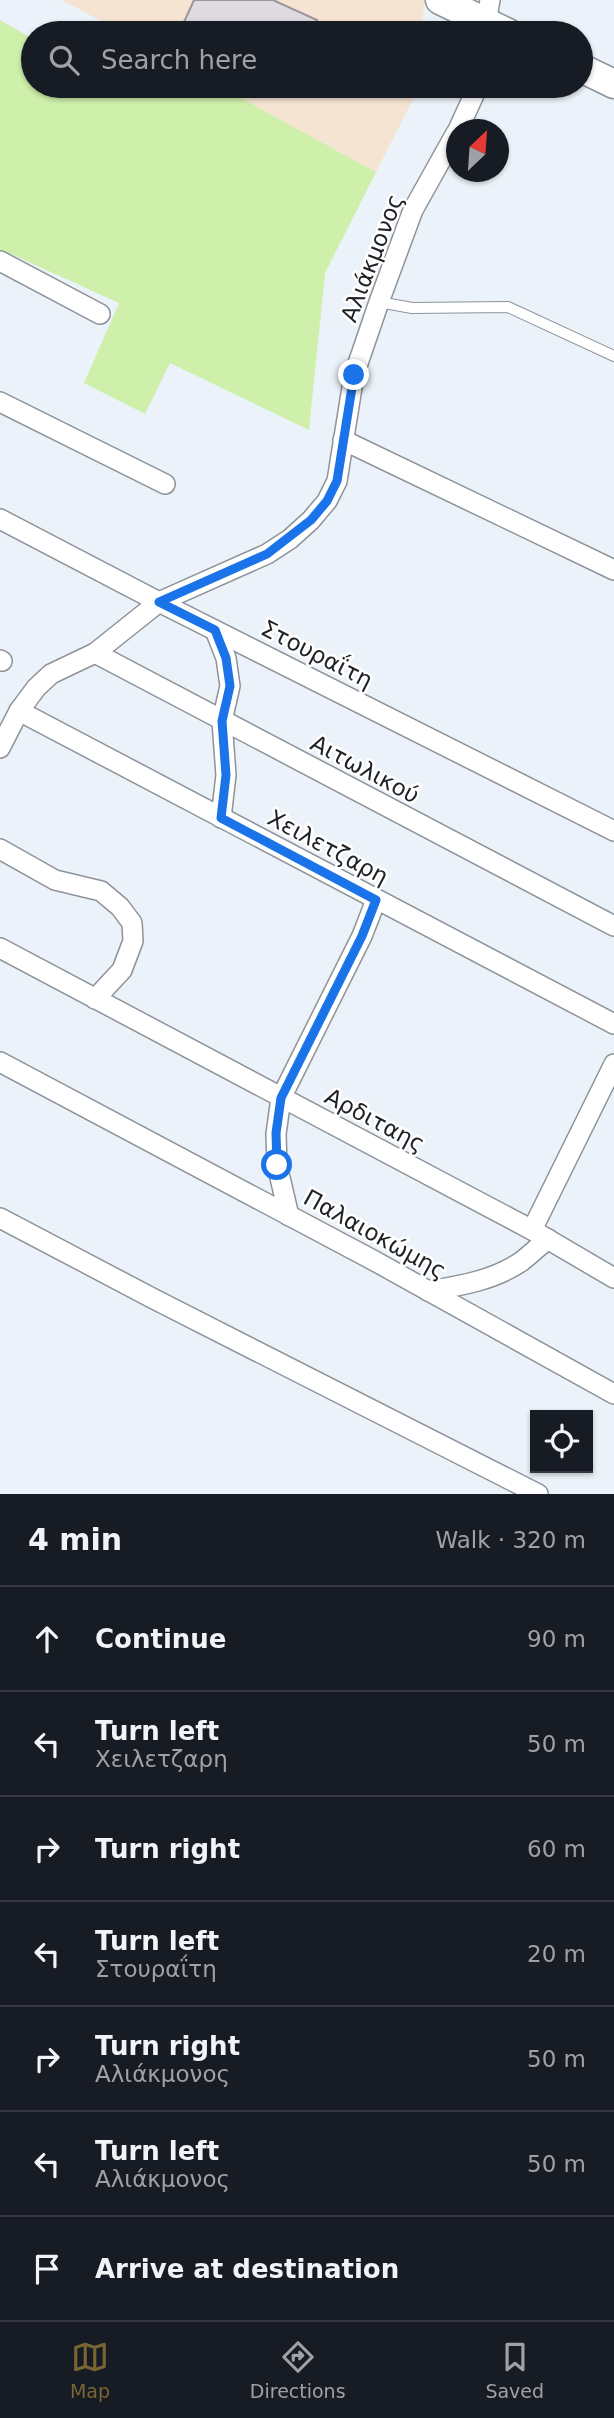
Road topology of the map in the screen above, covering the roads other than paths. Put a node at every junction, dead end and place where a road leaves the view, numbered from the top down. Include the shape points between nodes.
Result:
1 (440, 0) edge
2 (490, 21) edge
3 (593, 74) edge
4 (614, 84) edge
5 (472, 98) edge
6 (463, 119) edge
7 (446, 151) edge
8 (0, 261) edge
9 (379, 302) junction
10 (100, 314) dead end
11 (614, 356) edge
12 (0, 402) edge
13 (343, 440) junction
14 (165, 484) dead end
15 (0, 519) edge
16 (614, 570) edge
17 (159, 602) junction
18 (215, 630) junction
19 (95, 653) junction
20 (19, 711) junction
21 (222, 721) junction
22 (0, 748) edge
23 (221, 818) junction
24 (614, 831) edge
25 (0, 849) edge
26 (376, 900) junction
27 (614, 926) edge
28 (0, 948) edge
29 (95, 999) junction
30 (614, 1024) edge
31 (0, 1062) edge
32 (614, 1065) edge
33 (281, 1098) junction
34 (289, 1216) junction
35 (0, 1217) edge
36 (540, 1235) junction
37 (614, 1278) edge
38 (428, 1290) junction
39 (614, 1394) edge
40 (538, 1494) edge

1 - 2 main road
3 - 4 main road
5 - 6 street, Αλιάκμονος
7 - 9 street, Αλιάκμονος via 414,210
8 - 10 street
9 - 11 lane via 412,308 508,307
9 - 13 street, Αλιάκμονος via 354,375
12 - 14 street
13 - 16 street
13 - 17 street, Αλιάκμονος via 337,481 311,520 267,554
15 - 17 street, Στουραΐτη
17 - 18 street, Στουραΐτη
17 - 19 street, Αλιάκμονος
18 - 21 street via 230,686
18 - 24 street, Στουραΐτη
19 - 20 street, Αλιάκμονος via 51,674
19 - 21 street, Αιτωλικού
20 - 22 street, Αλιάκμονος
20 - 23 street, Χειλετζαρη
21 - 23 street via 226,775
21 - 27 street, Αιτωλικού
23 - 26 street, Χειλετζαρη
25 - 29 street via 55,880 101,891 132,923 133,941 121,970
26 - 30 street, Χειλετζαρη
26 - 33 street
28 - 29 street, Αρδιταης
29 - 33 street, Αρδιταης
31 - 34 street, Παλαιοκώμης
32 - 36 street
33 - 34 street via 277,1165
33 - 36 street, Αρδιταης
34 - 38 street, Παλαιοκώμης
35 - 40 street
36 - 37 street, Αρδιταης
36 - 38 street via 521,1261 497,1273 465,1285
38 - 39 street, Παλαιοκώμης

